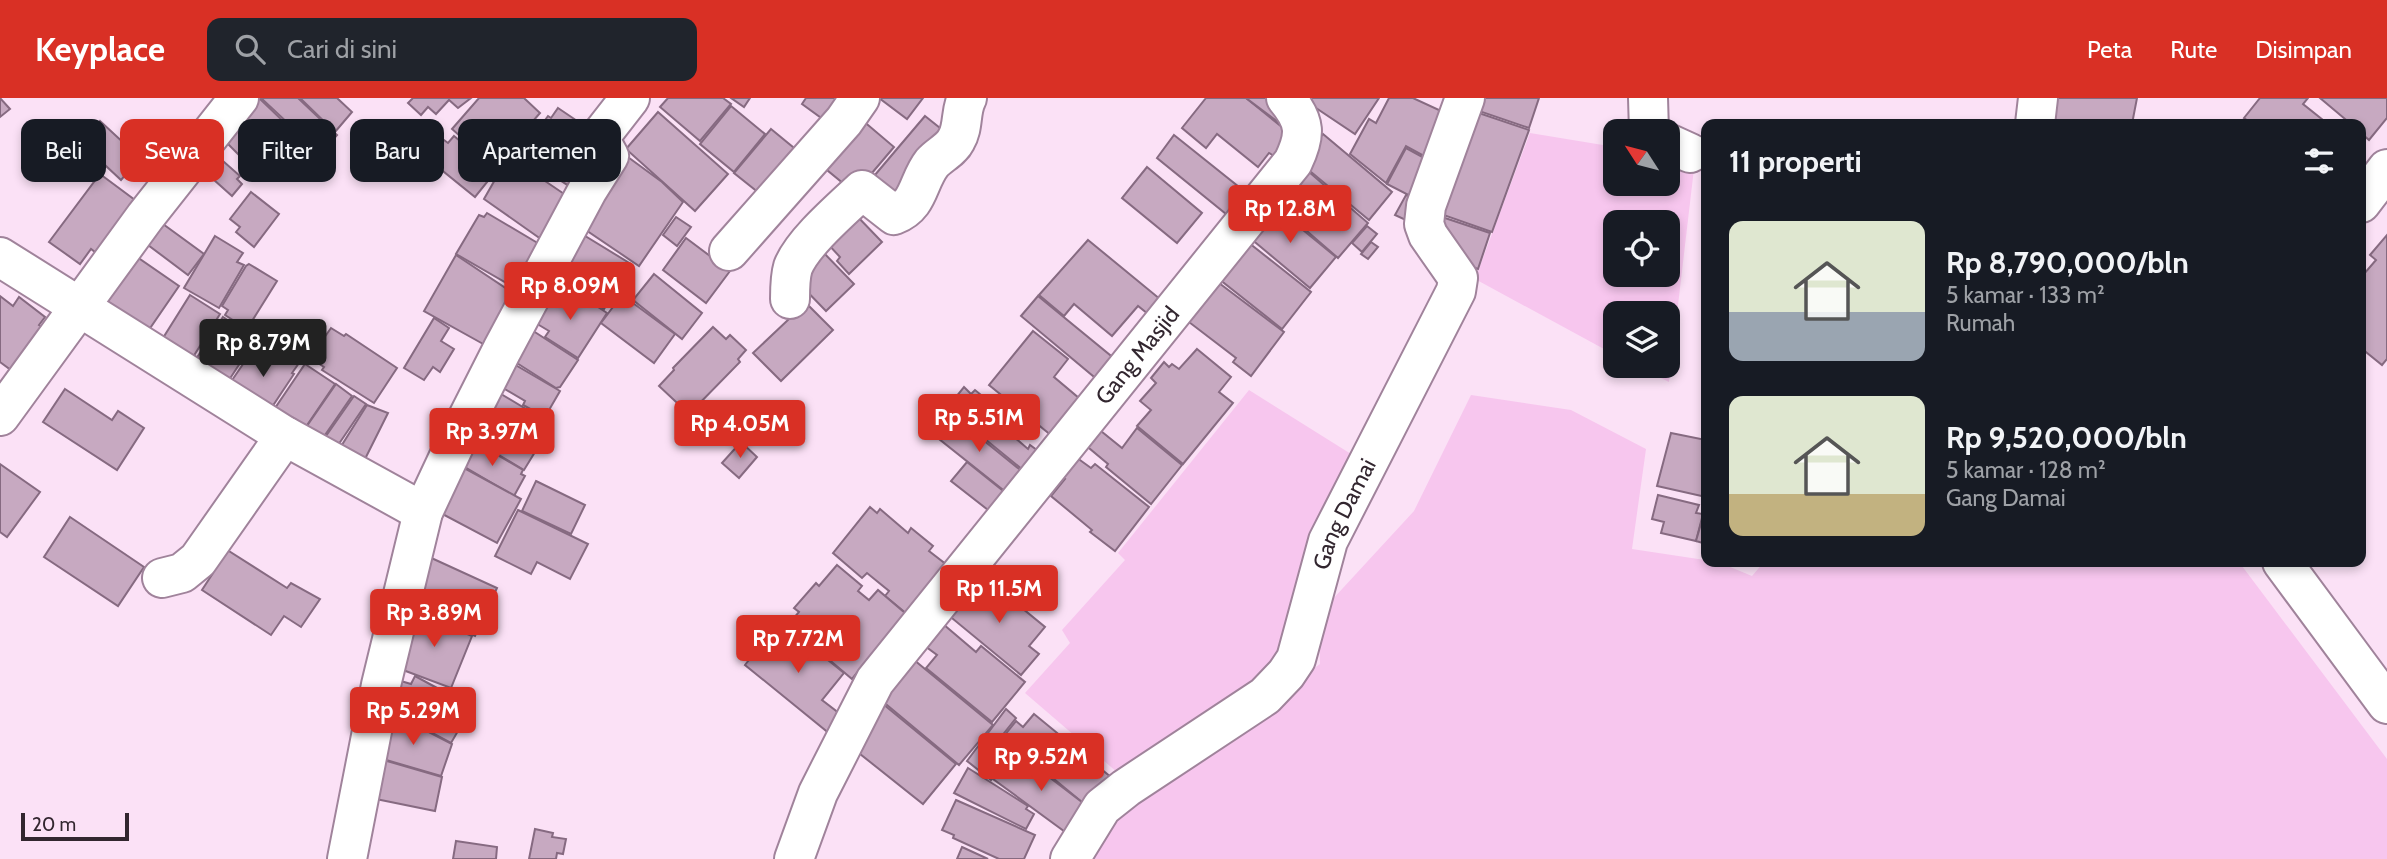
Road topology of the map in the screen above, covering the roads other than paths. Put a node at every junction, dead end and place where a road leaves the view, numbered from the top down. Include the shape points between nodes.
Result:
1 (239, 98) edge
2 (630, 98) edge
3 (860, 98) edge
4 (967, 98) edge
5 (1286, 98) edge
6 (1465, 98) edge
7 (1648, 98) edge
8 (2038, 98) edge
9 (1649, 119) edge
10 (2036, 119) edge
11 (2387, 169) edge
12 (2366, 196) edge
13 (729, 251) dead end
14 (0, 257) edge
15 (790, 299) dead end
16 (78, 307) junction
17 (0, 416) edge
18 (285, 436) junction
19 (423, 512) junction
20 (2286, 567) edge
21 (162, 578) dead end
22 (2387, 704) edge
23 (346, 859) edge
24 (794, 859) edge
25 (1070, 859) edge

1 - 16 street
2 - 19 street via 602,134 609,156 502,350
3 - 13 street
4 - 15 street via 955,143 930,165 913,202 894,215 862,190 823,226 794,264
5 - 24 street, Gang Masjid via 1302,124 1302,142 1293,162 875,681 818,793
6 - 25 street, Gang Damai via 1426,206 1424,224 1458,278 1456,291 1328,541 1296,659 1265,696 1102,807
7 - 9 street
8 - 10 street
11 - 12 street
14 - 16 street
16 - 17 street
16 - 18 street
18 - 19 street
18 - 21 street via 198,560 182,573
19 - 23 street via 381,685
20 - 22 street

